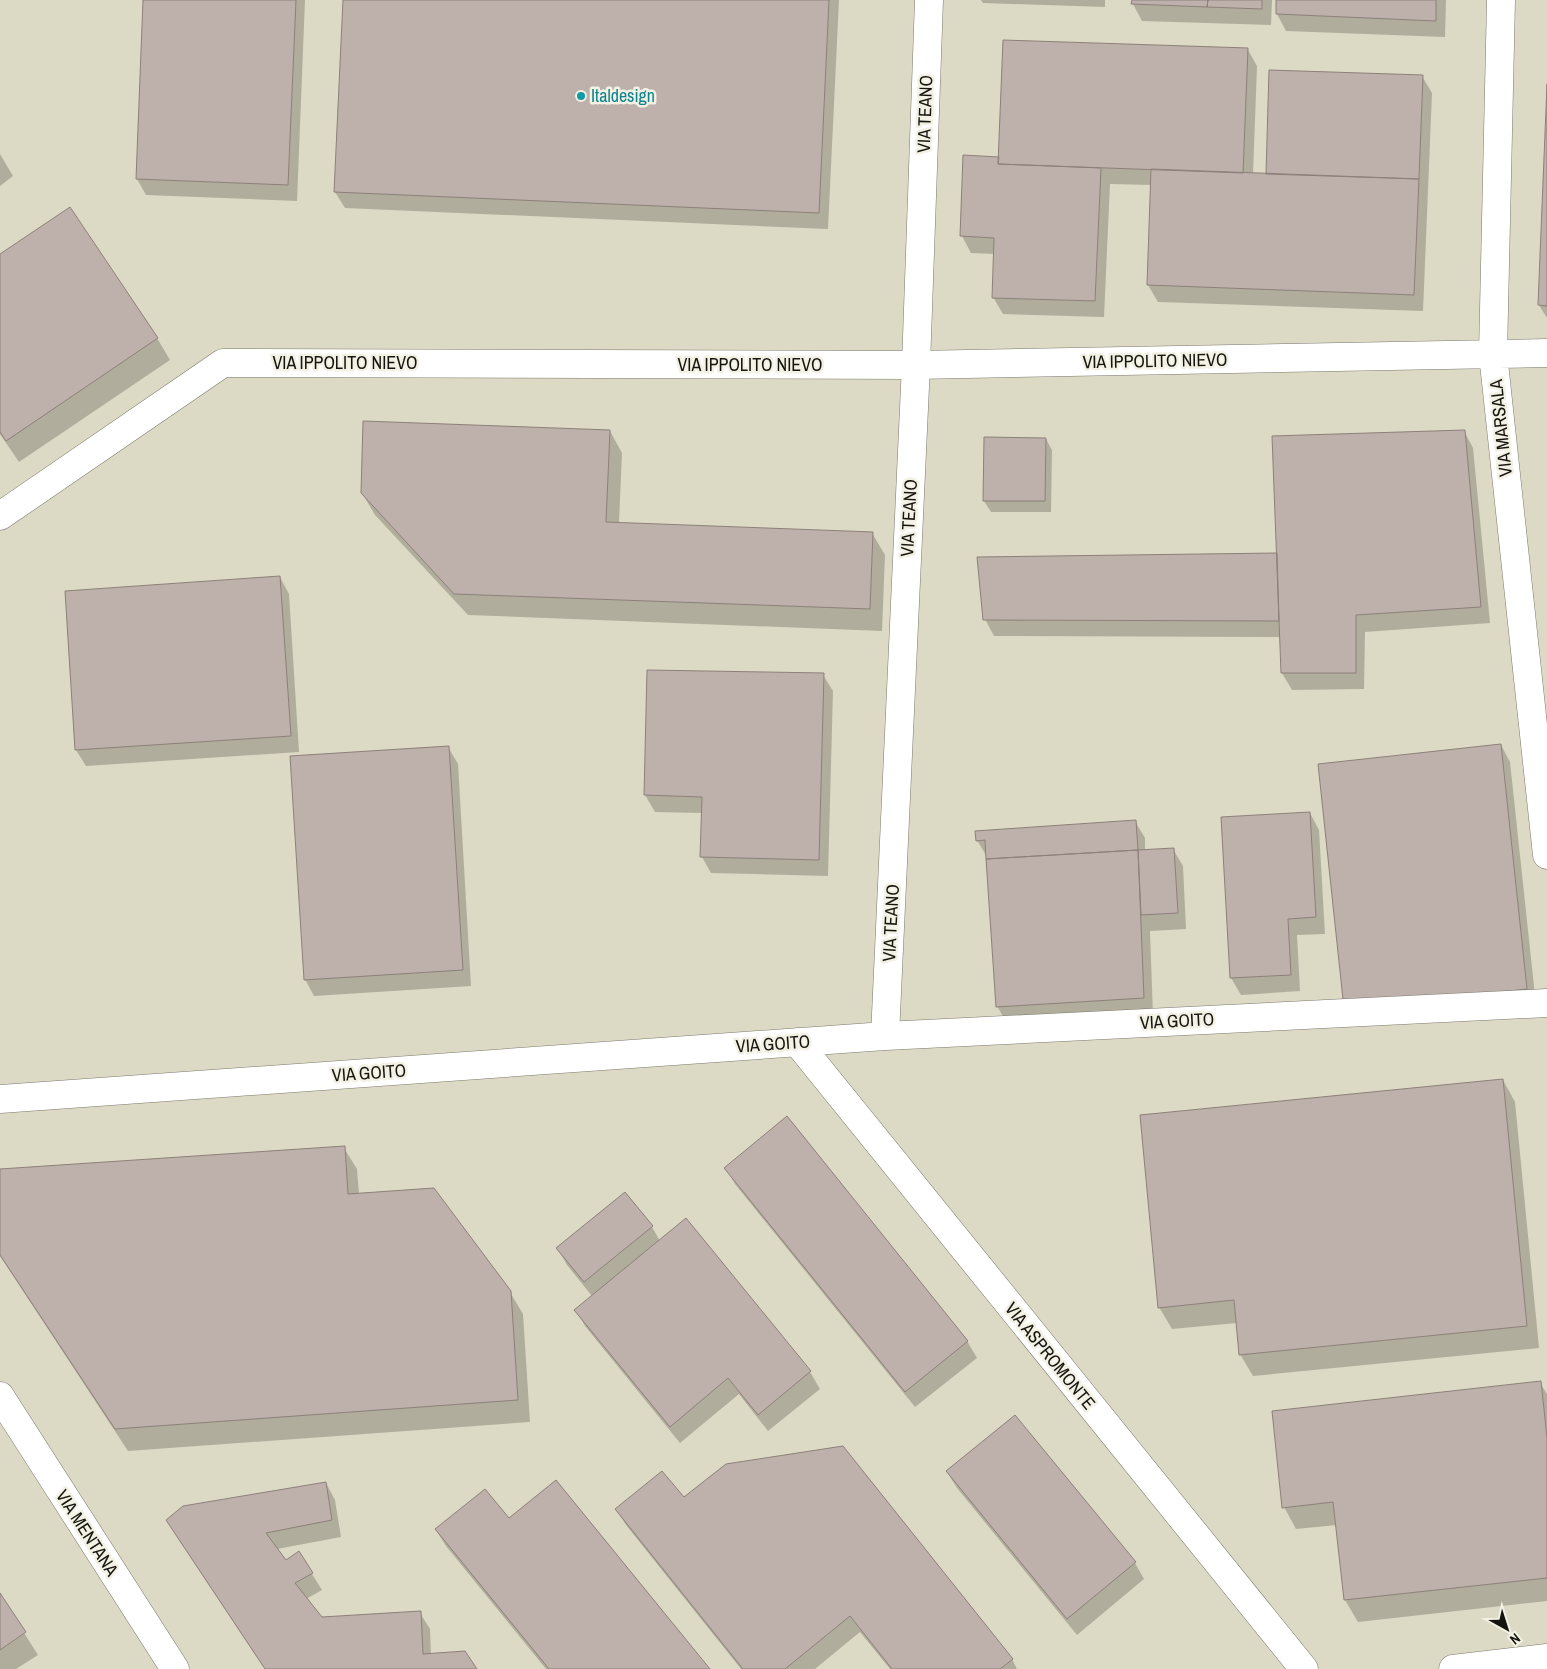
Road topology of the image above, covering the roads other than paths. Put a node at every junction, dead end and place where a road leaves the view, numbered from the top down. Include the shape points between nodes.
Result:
1 (929, 0) edge
2 (1501, 0) edge
3 (1547, 353) edge
4 (1492, 354) junction
5 (916, 365) junction
6 (0, 516) edge
7 (1547, 855) edge
8 (1547, 1003) edge
9 (885, 1036) junction
10 (796, 1042) junction
11 (0, 1099) edge
12 (0, 1396) edge
13 (1547, 1658) edge
14 (175, 1669) edge
15 (1304, 1669) edge
16 (1453, 1669) edge

1 - 5 street, VIA TEANO
2 - 4 street, VIA MARSALA
3 - 4 street, VIA IPPOLITO NIEVO
4 - 5 street, VIA IPPOLITO NIEVO
4 - 7 street, VIA MARSALA
5 - 6 street, VIA IPPOLITO NIEVO via 223,363
5 - 9 street, VIA TEANO
8 - 9 street, VIA GOITO
9 - 10 street, VIA GOITO
10 - 11 street, VIA GOITO
10 - 15 street, VIA ASPROMONTE
12 - 14 street, VIA MENTANA
13 - 16 street

